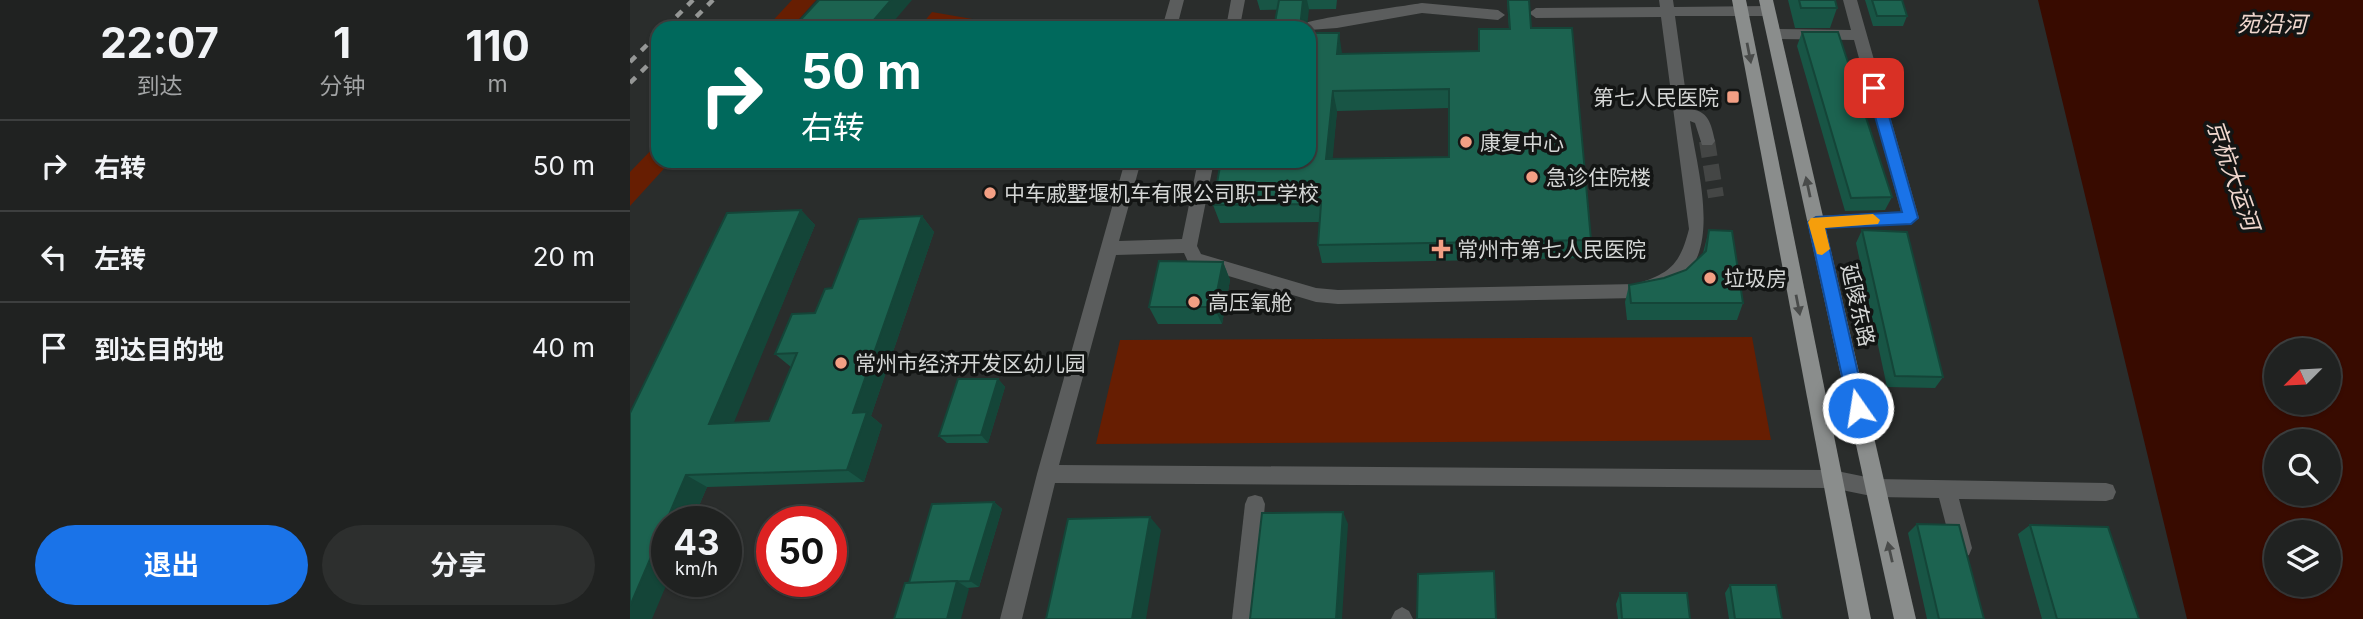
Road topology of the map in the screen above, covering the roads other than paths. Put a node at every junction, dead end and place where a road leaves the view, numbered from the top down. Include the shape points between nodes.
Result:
1 (1177, 0) edge
2 (1238, 0) edge
3 (1850, 0) edge
4 (1767, 5) edge
5 (1667, 6) edge
6 (1740, 6) edge
7 (1536, 13) dead end
8 (1498, 15) dead end
9 (1171, 21) edge
10 (1234, 21) edge
11 (1316, 24) edge
12 (1774, 34) junction
13 (1860, 35) junction
14 (1682, 115) junction
15 (1707, 141) tunnel mouth
16 (1131, 168) edge
17 (1205, 168) edge
18 (1816, 222) junction
19 (1189, 246) junction
20 (1110, 248) junction
21 (1047, 474) junction
22 (1832, 479) junction
23 (1876, 488) junction
24 (1946, 488) junction
25 (2106, 492) dead end
26 (1255, 504) dead end
27 (1967, 567) edge
28 (1011, 619) edge
29 (1243, 619) edge
30 (1860, 619) edge
31 (1905, 619) edge

1 - 9 street
2 - 10 street
3 - 13 street
4 - 6 street
4 - 12 main road, 延陵东路
5 - 6 street
5 - 7 street
5 - 14 street
6 -> 22 main road
8 - 11 street via 1422,8
12 - 13 street
18 -> 12 main road, 延陵东路
13 - 18 street via 1911,218
14 - 15 street via 1702,120
14 - 19 street via 1697,229 1690,259 1672,280 1636,292 1316,295 1195,259
16 - 20 street
17 - 19 street
18 - 23 main road, 延陵东路
19 - 20 street
20 - 21 street
21 - 22 street
21 - 28 street
22 - 23 street
22 - 30 main road
23 - 24 street
31 -> 23 main road, 延陵东路
24 - 25 street
24 - 27 street
26 - 29 street

